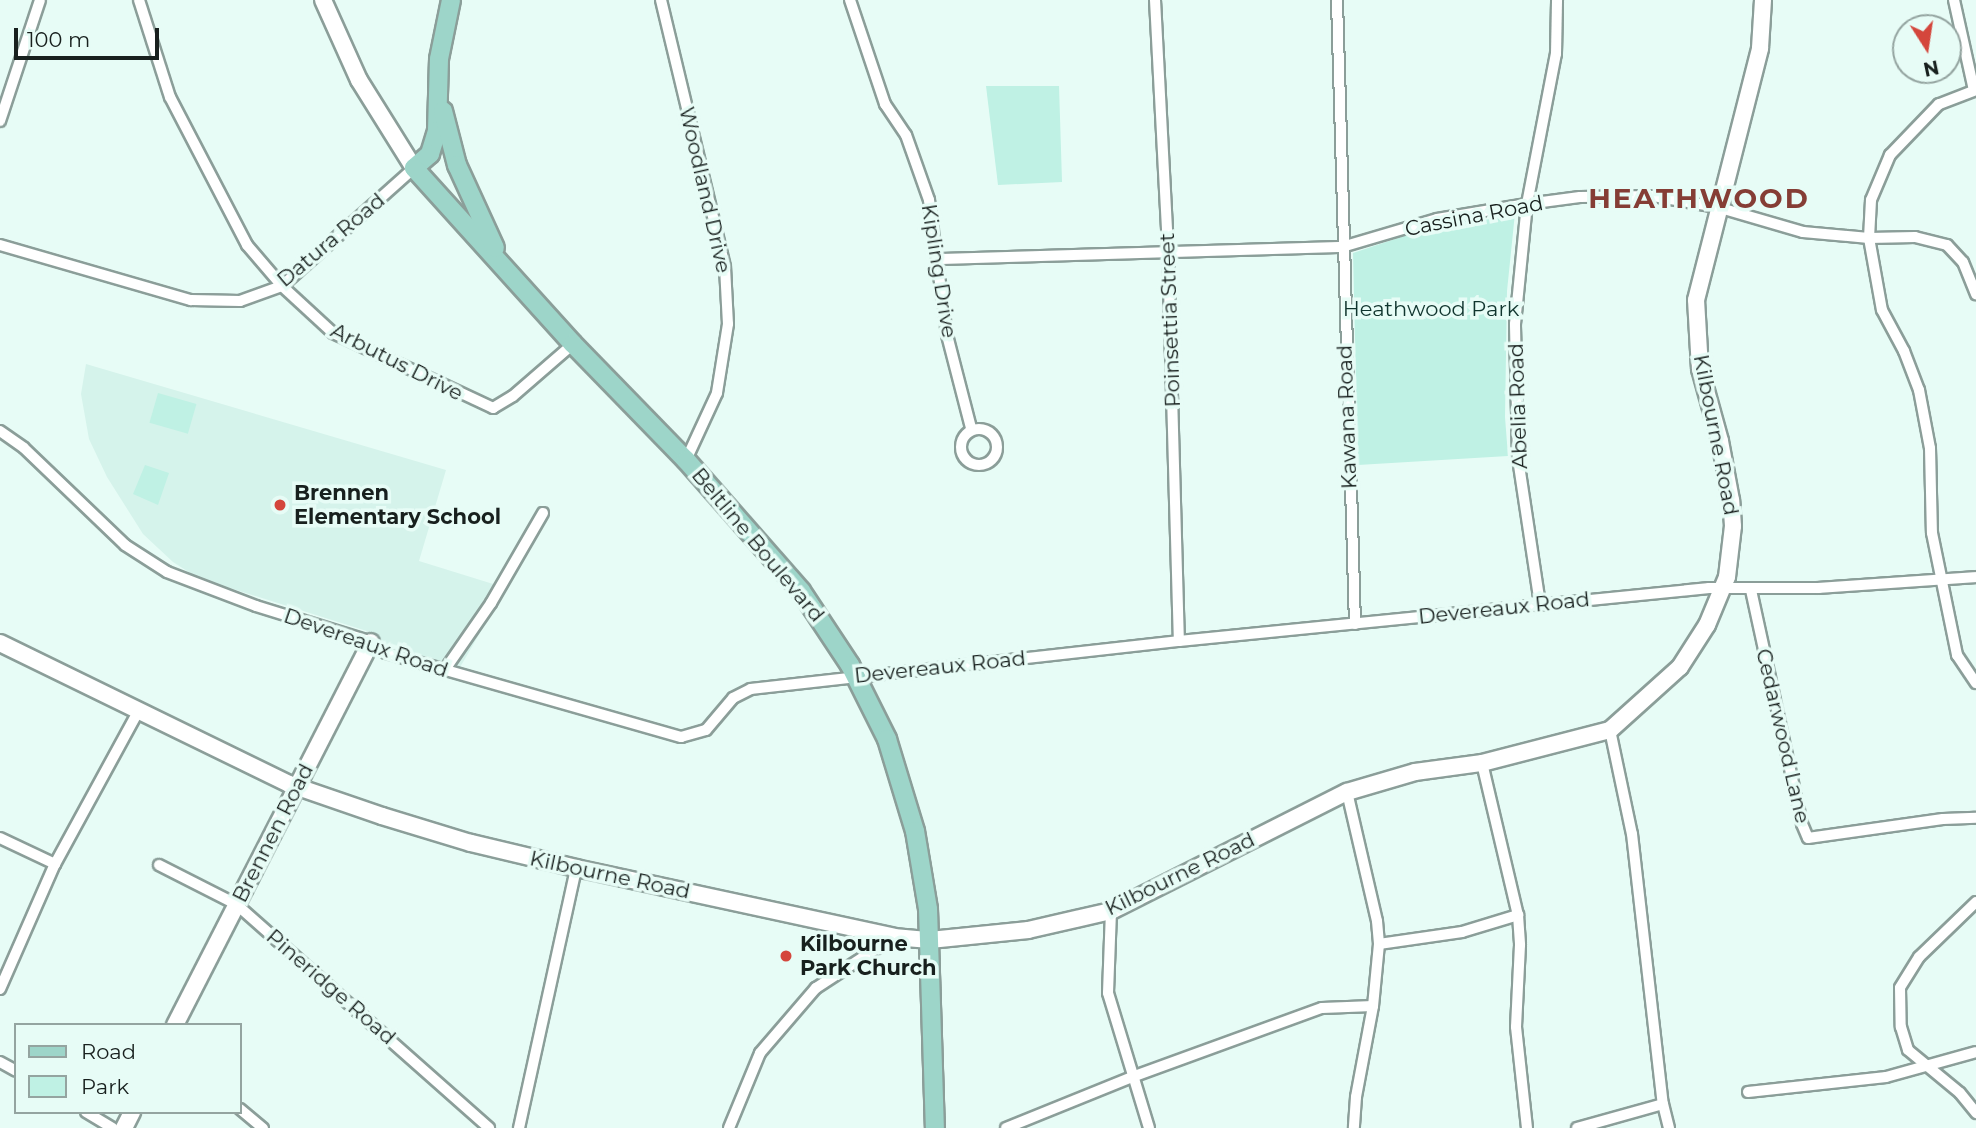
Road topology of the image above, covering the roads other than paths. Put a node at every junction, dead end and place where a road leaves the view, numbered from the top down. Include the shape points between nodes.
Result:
1 (40, 0) edge
2 (139, 0) edge
3 (323, 0) edge
4 (451, 0) edge
5 (661, 0) edge
6 (864, 0) edge
7 (1155, 0) edge
8 (1337, 0) edge
9 (1557, 0) edge
10 (1763, 0) edge
11 (1954, 0) edge
12 (851, 1) edge
13 (1975, 90) edge
14 (438, 94) junction
15 (0, 121) edge
16 (414, 168) junction
17 (1527, 204) junction
18 (1717, 207) junction
19 (1868, 238) junction
20 (0, 245) edge
21 (1342, 247) junction
22 (1168, 251) junction
23 (938, 259) junction
24 (504, 268) junction
25 (282, 286) junction
26 (1976, 295) edge
27 (573, 344) junction
28 (971, 428) dead end
29 (0, 431) edge
30 (686, 460) junction
31 (543, 513) dead end
32 (1976, 577) edge
33 (1941, 581) junction
34 (1724, 588) junction
35 (1751, 590) junction
36 (1540, 604) junction
37 (1355, 624) junction
38 (1179, 641) junction
39 (371, 642) junction
40 (0, 643) edge
41 (444, 671) junction
42 (857, 677) junction
43 (1976, 683) edge
44 (139, 710) junction
45 (1610, 730) junction
46 (1482, 763) junction
47 (296, 786) junction
48 (1347, 792) junction
49 (1976, 818) edge
50 (0, 838) edge
51 (55, 864) junction
52 (159, 865) dead end
53 (576, 868) junction
54 (1976, 902) edge
55 (236, 904) junction
56 (1111, 911) junction
57 (1518, 915) junction
58 (894, 937) junction
59 (930, 940) junction
60 (1379, 944) junction
61 (0, 989) edge
62 (1373, 1006) junction
63 (176, 1023) edge
64 (1976, 1052) edge
65 (1925, 1065) junction
66 (1132, 1077) junction
67 (1748, 1092) dead end
68 (1663, 1104) junction
69 (242, 1111) edge
70 (1976, 1113) edge
71 (89, 1114) edge
72 (113, 1128) edge
73 (263, 1128) edge
74 (489, 1128) edge
75 (519, 1128) edge
76 (729, 1128) edge
77 (934, 1128) edge
78 (1006, 1128) edge
79 (1149, 1128) edge
80 (1354, 1128) edge
81 (1527, 1128) edge
82 (1577, 1128) edge
83 (1669, 1128) edge

1 - 15 street
2 - 25 street, Arbutus Drive via 170,97 247,245
3 - 16 street via 359,80
4 - 14 main road via 439,59
5 - 30 street, Woodland Drive via 725,267 727,324 717,393
6 - 12 street
7 - 22 street, Poinsettia Street
8 - 21 street, Kawana Road
9 - 17 street, Abelia Road via 1556,54
10 - 18 street, Kilbourne Road via 1760,48
11 - 13 street
12 - 23 street, Kipling Drive via 886,104 906,135 929,200
13 - 19 street via 1939,104 1890,155 1871,200
14 - 16 main road, Datura Road via 438,131 430,154
14 - 24 main road via 457,165
16 - 24 main road, Beltline Boulevard
16 - 25 street, Datura Road
17 - 18 street, Cassina Road via 1580,197 1653,196
17 - 21 street, Cassina Road via 1437,219
17 - 36 street, Abelia Road via 1517,284 1515,415
18 - 19 street, Cassina Road via 1804,232
18 - 34 street, Kilbourne Road via 1696,300 1700,369 1731,500 1732,534
19 - 26 street, Cassina Road via 1915,237 1947,245 1963,262
19 - 33 street via 1882,310 1919,390 1930,448 1932,533
20 - 25 street, Datura Road via 191,300 240,301
21 - 22 street, Cassina Road
21 - 37 street, Kawana Road
22 - 23 street, Cassina Road
22 - 38 street, Poinsettia Street
23 - 28 street, Kipling Drive via 947,335
24 - 27 main road, Beltline Boulevard
25 - 27 street, Arbutus Drive via 333,333 493,408
27 - 30 main road, Beltline Boulevard
29 - 39 street, Devereaux Road via 145,560 204,587
30 - 42 main road, Beltline Boulevard via 801,591
31 - 41 street via 491,603
32 - 33 street, Devereaux Road
33 - 35 street, Devereaux Road
33 - 43 street via 1957,655
34 - 35 street, Devereaux Road
34 - 36 street, Devereaux Road
34 - 45 street, Kilbourne Road via 1680,667
35 - 49 street, Cedarwood Lane via 1808,838
36 - 37 street, Devereaux Road
37 - 38 street, Devereaux Road
38 - 42 street, Devereaux Road
39 - 41 street, Devereaux Road via 386,653
39 - 47 street, Brennen Road
40 - 44 street, Kilbourne Road
41 - 42 street, Devereaux Road via 681,737 706,730 744,691
42 - 59 main road, Beltline Boulevard via 887,739 905,792 924,876
44 - 47 street, Kilbourne Road
44 - 51 street
45 - 46 street, Kilbourne Road
45 - 68 street via 1632,834
46 - 48 street, Kilbourne Road via 1415,772
46 - 57 street
47 - 53 street, Kilbourne Road via 427,831
47 - 55 street, Brennen Road
48 - 56 street, Kilbourne Road
48 - 60 street
50 - 51 street
51 - 61 street
52 - 55 street, Pineridge Road
53 - 58 street, Kilbourne Road
53 - 75 street
54 - 65 street via 1919,957 1900,988 1901,1027 1908,1050
55 - 63 street, Brennen Road
55 - 74 street, Pineridge Road
56 - 59 street, Kilbourne Road via 1028,930
56 - 66 street via 1108,993
57 - 60 street via 1462,932
57 - 81 street via 1516,1027
58 - 59 street, Kilbourne Road
58 - 76 street via 816,988 760,1053
59 - 77 main road, Beltline Boulevard
60 - 62 street
62 - 66 street via 1322,1008
62 - 80 street
64 - 65 street
65 - 67 street via 1886,1077
65 - 70 street via 1960,1093
66 - 78 street
66 - 79 street
68 - 82 street
68 - 83 street
69 - 73 street
71 - 72 street

